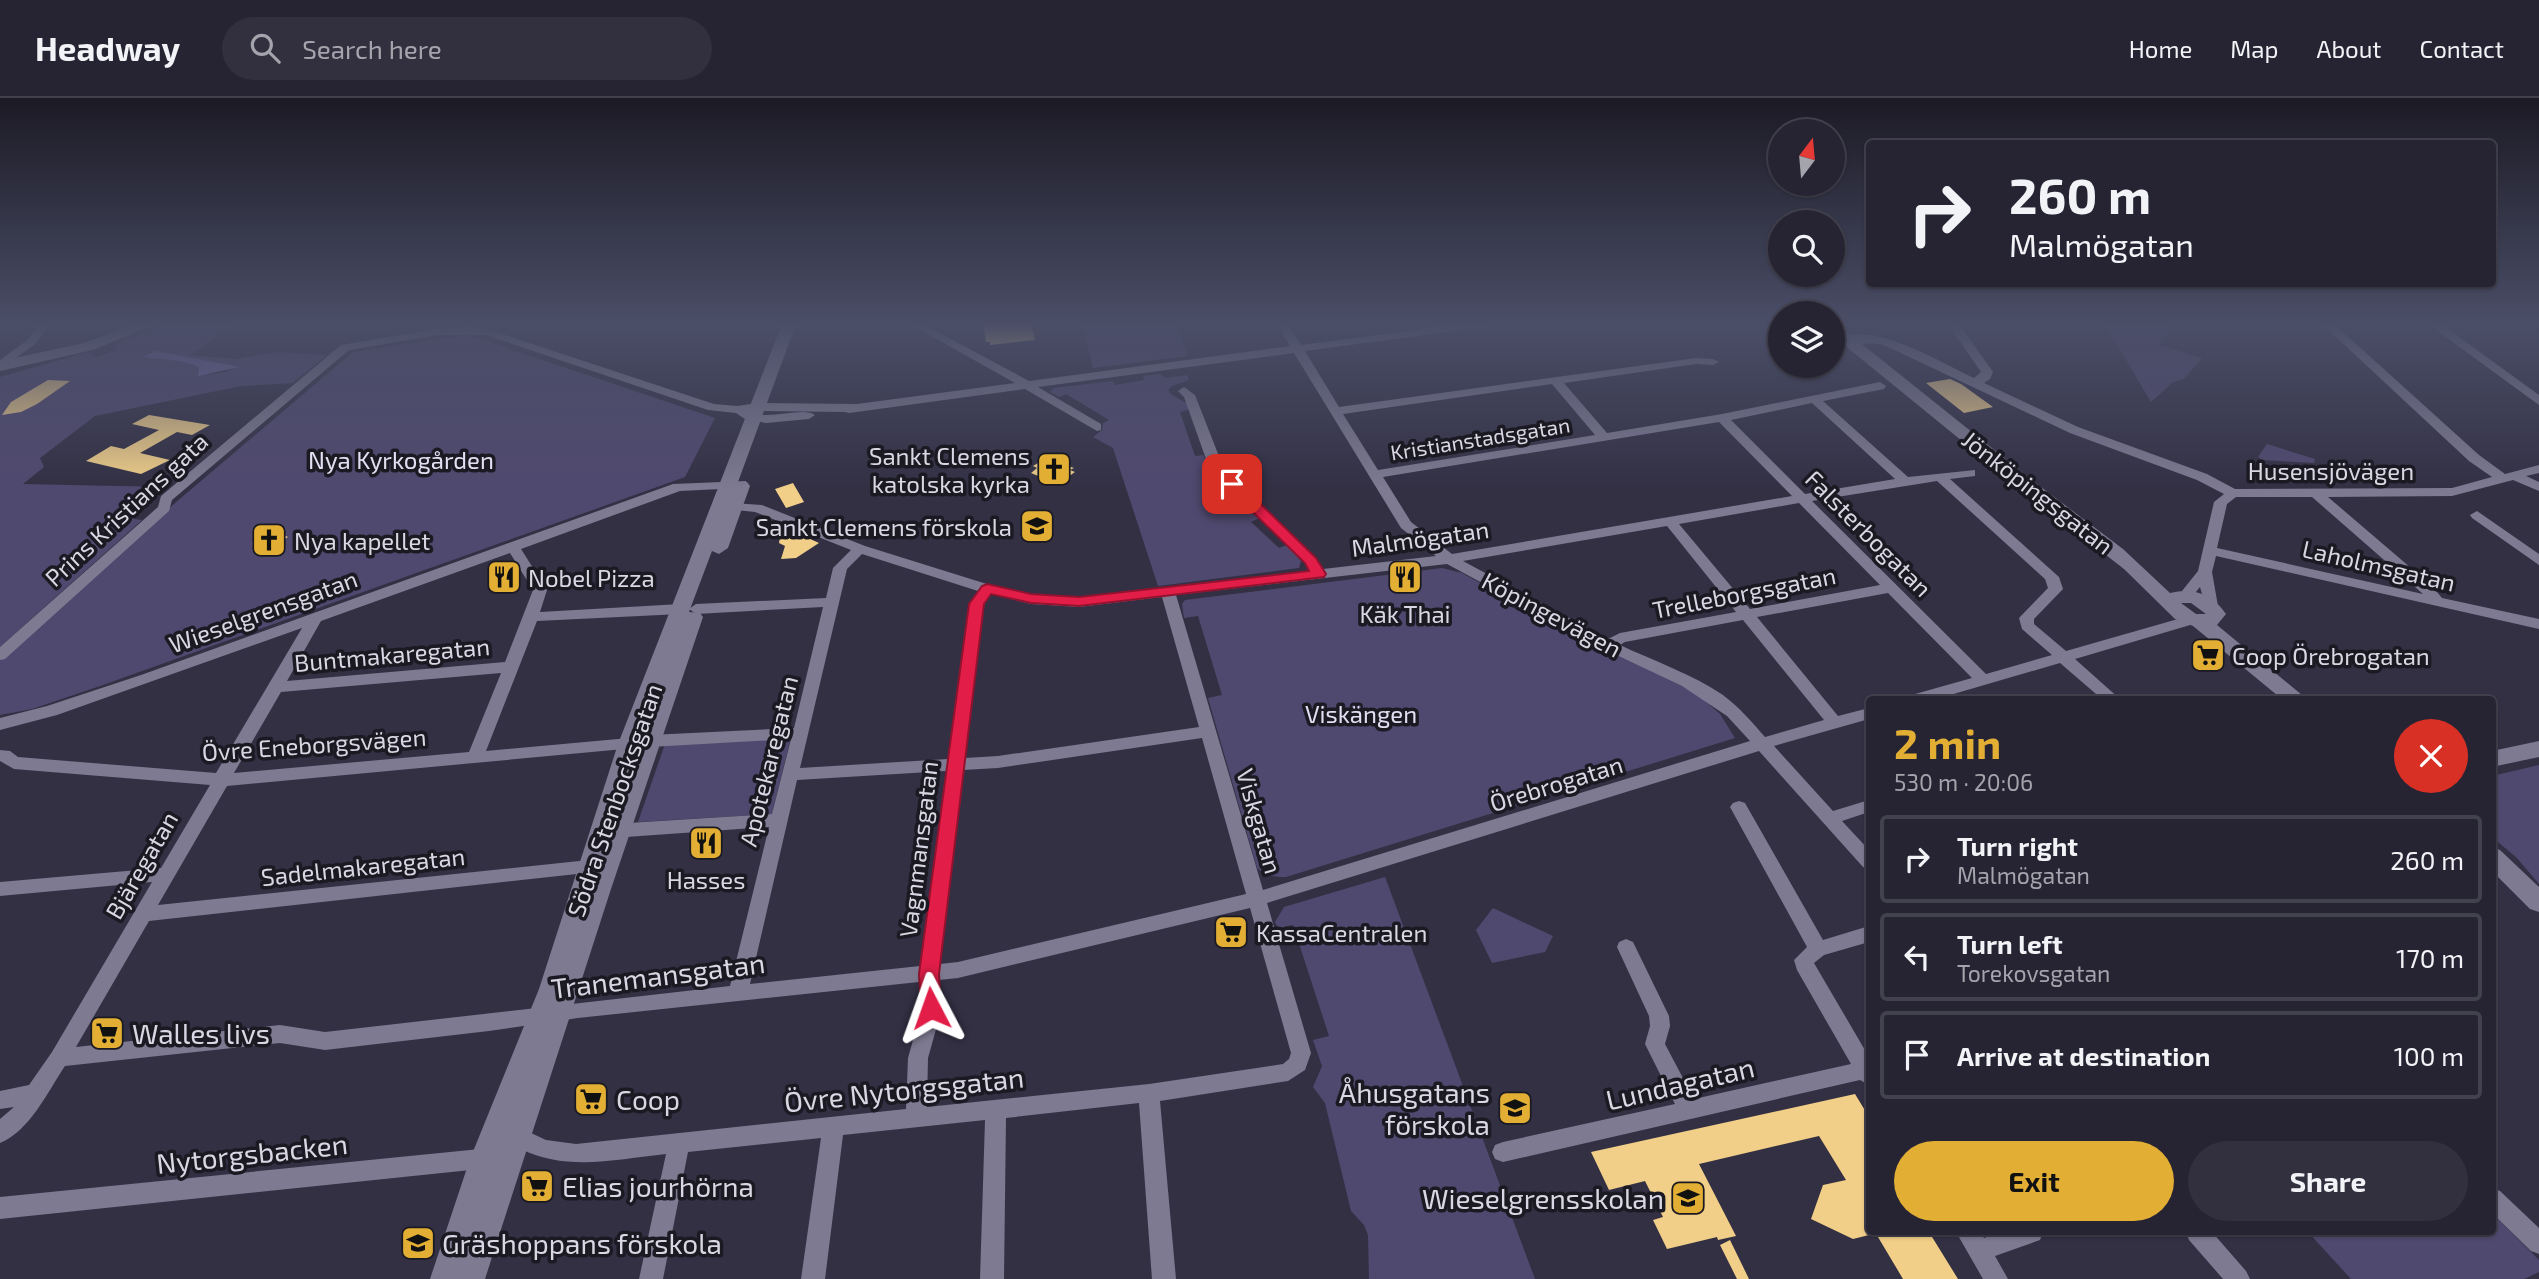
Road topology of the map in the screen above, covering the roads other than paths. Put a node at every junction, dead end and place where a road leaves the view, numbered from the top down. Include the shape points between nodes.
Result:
1 (306, 379) edge
2 (626, 379) edge
3 (768, 379) edge
4 (774, 379) edge
5 (1017, 379) edge
6 (1072, 379) edge
7 (1317, 379) edge
8 (1562, 379) edge
9 (1896, 379) edge
10 (1967, 379) edge
11 (1981, 379) edge
12 (2388, 379) edge
13 (2509, 379) edge
14 (1555, 380) junction
15 (1975, 383) junction
16 (1028, 385) junction
17 (1880, 386) dead end
18 (1184, 391) dead end
19 (1815, 400) junction
20 (2539, 401) edge
21 (1336, 411) junction
22 (756, 412) junction
23 (1722, 418) junction
24 (1097, 427) dead end
25 (1604, 437) junction
26 (2539, 469) edge
27 (1970, 473) dead end
28 (1376, 474) junction
29 (2509, 477) junction
30 (1941, 478) junction
31 (1905, 481) junction
32 (734, 484) junction
33 (2539, 487) edge
34 (2313, 491) junction
35 (2233, 493) junction
36 (1804, 499) junction
37 (726, 505) junction
38 (2477, 515) dead end
39 (1670, 521) junction
40 (513, 547) junction
41 (860, 549) junction
42 (2523, 549) junction
43 (2210, 551) junction
44 (2539, 552) edge
45 (1449, 559) junction
46 (2539, 561) edge
47 (2205, 572) junction
48 (1318, 574) junction
49 (1891, 588) junction
50 (987, 589) junction
51 (1168, 592) junction
52 (2176, 601) junction
53 (2437, 601) junction
54 (832, 602) junction
55 (689, 609) junction
56 (1744, 614) junction
57 (317, 616) junction
58 (2204, 616) junction
59 (531, 617) junction
60 (2539, 624) edge
61 (2119, 640) junction
62 (1609, 646) junction
63 (0, 655) edge
64 (2063, 659) junction
65 (511, 667) junction
66 (1983, 680) junction
67 (277, 687) junction
68 (1942, 696) edge
69 (2108, 696) edge
70 (2292, 696) edge
71 (1866, 714) edge
72 (1835, 723) junction
73 (0, 724) edge
74 (1208, 731) junction
75 (800, 733) junction
76 (640, 743) junction
77 (1761, 744) junction
78 (2539, 750) edge
79 (4, 755) dead end
80 (475, 757) junction
81 (2496, 758) edge
82 (954, 766) junction
83 (789, 775) junction
84 (222, 780) junction
85 (1739, 807) dead end
86 (1866, 808) edge
87 (1829, 818) junction
88 (778, 820) junction
89 (610, 831) junction
90 (1866, 859) edge
91 (2496, 860) edge
92 (589, 867) junction
93 (166, 874) junction
94 (0, 889) edge
95 (1257, 899) junction
96 (2539, 902) edge
97 (143, 914) junction
98 (1866, 935) edge
99 (1626, 947) dead end
100 (1818, 949) junction
101 (929, 974) junction
102 (738, 993) junction
103 (551, 1014) junction
104 (59, 1058) junction
105 (1298, 1064) joint
106 (1866, 1069) edge
107 (1866, 1071) edge
108 (36, 1093) junction
109 (1149, 1093) junction
110 (0, 1100) edge
111 (996, 1109) junction
112 (1688, 1109) junction
113 (916, 1117) junction
114 (832, 1127) junction
115 (0, 1133) edge
116 (679, 1144) junction
117 (503, 1151) junction
118 (1503, 1152) dead end
119 (2496, 1202) edge
120 (0, 1208) edge
121 (2014, 1235) edge
122 (2200, 1235) edge
123 (1973, 1242) edge
124 (2539, 1244) edge
125 (445, 1279) edge
126 (470, 1279) edge
127 (651, 1279) edge
128 (813, 1279) edge
129 (992, 1279) edge
130 (1164, 1279) edge
131 (1996, 1279) edge
132 (2238, 1279) edge

1 - 63 street, Prins Kristians gata via 166,499 164,509
2 - 22 street, Prins Kristians gata via 712,407
3 - 22 main road, Södra Stenbocksgatan
4 - 22 main road, Södra Stenbocksgatan
5 - 16 street
6 - 16 street
7 - 21 street, Köpingevägen
8 - 14 street
9 - 52 main road, Jönköpingsgatan
10 - 15 street, Husensjövägen
11 - 15 street
12 - 29 street via 2465,450
13 - 20 street
14 - 21 street
14 - 25 street
15 - 35 street, Husensjövägen via 2094,439 2189,472
16 - 22 street via 857,408
16 - 24 street
17 - 19 street, Kristianstadsgatan
18 - 48 street via 1219,471 1311,561
19 - 23 street, Kristianstadsgatan
19 - 31 street
21 - 28 street, Köpingevägen
22 - 32 main road, Södra Stenbocksgatan
23 - 25 street, Kristianstadsgatan
23 - 36 street, Falsterbogatan
25 - 28 street, Kristianstadsgatan
26 - 29 street, Husensjövägen
27 - 30 street, Malmögatan
28 - 45 street, Köpingevägen via 1406,525
29 - 33 street
29 - 34 street, Husensjövägen via 2452,492
30 - 31 street, Malmögatan
30 - 64 street via 2054,580 2056,589 2028,615 2026,623
31 - 36 street, Malmögatan
32 - 37 main road, Södra Stenbocksgatan
32 - 40 street, Wieselgrensgatan via 678,487
34 - 35 street, Husensjövägen
34 - 53 street
35 - 43 street via 2221,502
36 - 39 street, Malmögatan
36 - 49 street, Falsterbogatan
37 - 41 street, Malmögatan via 769,512
37 - 55 main road, Södra Stenbocksgatan
38 - 42 street
39 - 45 street, Malmögatan
39 - 56 street
40 - 57 street, Wieselgrensgatan
40 - 59 street via 540,590
41 - 50 street, Malmögatan
41 - 54 street, Apotekaregatan via 841,568
42 - 44 street
42 - 46 street
43 - 47 street
43 - 53 street, Laholmsgatan
45 - 48 street, Malmögatan
45 - 62 street, Köpingevägen
47 - 52 street
47 - 58 street
48 - 51 street, Malmögatan
49 - 56 street, Trelleborgsgatan
49 - 66 street, Falsterbogatan
50 - 51 street, Malmögatan via 1055,601
50 - 82 street, Vagnmansgatan via 975,609
51 - 74 street, Viskgatan
52 - 58 main road, Jönköpingsgatan
52 - 61 street
53 - 60 street, Laholmsgatan
54 - 55 street
54 - 75 street, Apotekaregatan
55 - 59 street
55 - 76 main road, Södra Stenbocksgatan
56 - 62 street, Trelleborgsgatan via 1620,638
56 - 72 street
57 - 67 street, Bjäregatan
57 - 73 street, Wieselgrensgatan via 134,683
58 - 61 street
58 - 70 main road via 2223,640
59 - 65 street
61 - 64 street
62 - 77 street, Köpingevägen via 1717,699
64 - 66 street
64 - 69 street
65 - 67 street, Buntmakaregatan
65 - 80 street
66 - 68 street
67 - 84 street, Bjäregatan
71 - 72 street, Örebrogatan
72 - 77 street, Örebrogatan
74 - 82 street
74 - 95 street, Viskgatan
75 - 76 street, Övre Eneborgsvägen
75 - 83 street, Apotekaregatan
76 - 80 street, Övre Eneborgsvägen
76 - 89 main road, Södra Stenbocksgatan
77 - 87 street, Köpingevägen
77 - 95 street, Örebrogatan
78 - 81 main road
79 - 84 street, Övre Eneborgsvägen via 14,763
80 - 84 street, Övre Eneborgsvägen
82 - 83 street
82 - 101 street, Vagnmansgatan
83 - 88 street, Apotekaregatan
84 - 93 street, Bjäregatan
85 - 100 street
86 - 87 street
87 - 90 street, Köpingevägen
88 - 89 street
88 - 102 street, Apotekaregatan
89 - 92 main road, Södra Stenbocksgatan
89 - 103 main road, Södra Stenbocksgatan
91 - 96 main road
92 - 97 street, Sadelmakaregatan
92 - 103 main road, Södra Stenbocksgatan
93 - 94 street
93 - 97 street, Bjäregatan
95 - 101 street, Tranemansgatan
95 - 105 street, Viskgatan via 1301,1053
97 - 104 street, Bjäregatan
98 - 100 street
99 - 112 street via 1659,1016 1655,1044
100 - 106 street via 1804,960 1807,970
101 - 102 street, Tranemansgatan
101 - 113 street, Vagnmansgatan via 931,1008 918,1058
102 - 103 street, Tranemansgatan
103 - 104 street, Tranemansgatan via 325,1041 280,1034
103 - 117 main road, Södra Stenbocksgatan
103 - 117 main road, Södra Stenbocksgatan
104 - 108 street, Bjäregatan
105 - 109 street, Övre Nytorgsgatan via 1289,1072
107 - 112 street, Lundagatan
108 - 110 street
108 - 115 street, Bjäregatan
109 - 111 street, Övre Nytorgsgatan
109 - 130 street
111 - 113 street, Övre Nytorgsgatan
111 - 129 street
112 - 118 street, Lundagatan
113 - 114 street, Övre Nytorgsgatan
114 - 116 street, Övre Nytorgsgatan
114 - 128 street
116 - 117 street, Övre Nytorgsgatan via 576,1154
116 - 127 street
117 - 120 street, Nytorgsbacken
117 - 125 main road, Södra Stenbocksgatan
117 - 126 main road, Södra Stenbocksgatan
119 - 124 street
121 - 123 street
122 - 132 street
123 - 131 street

